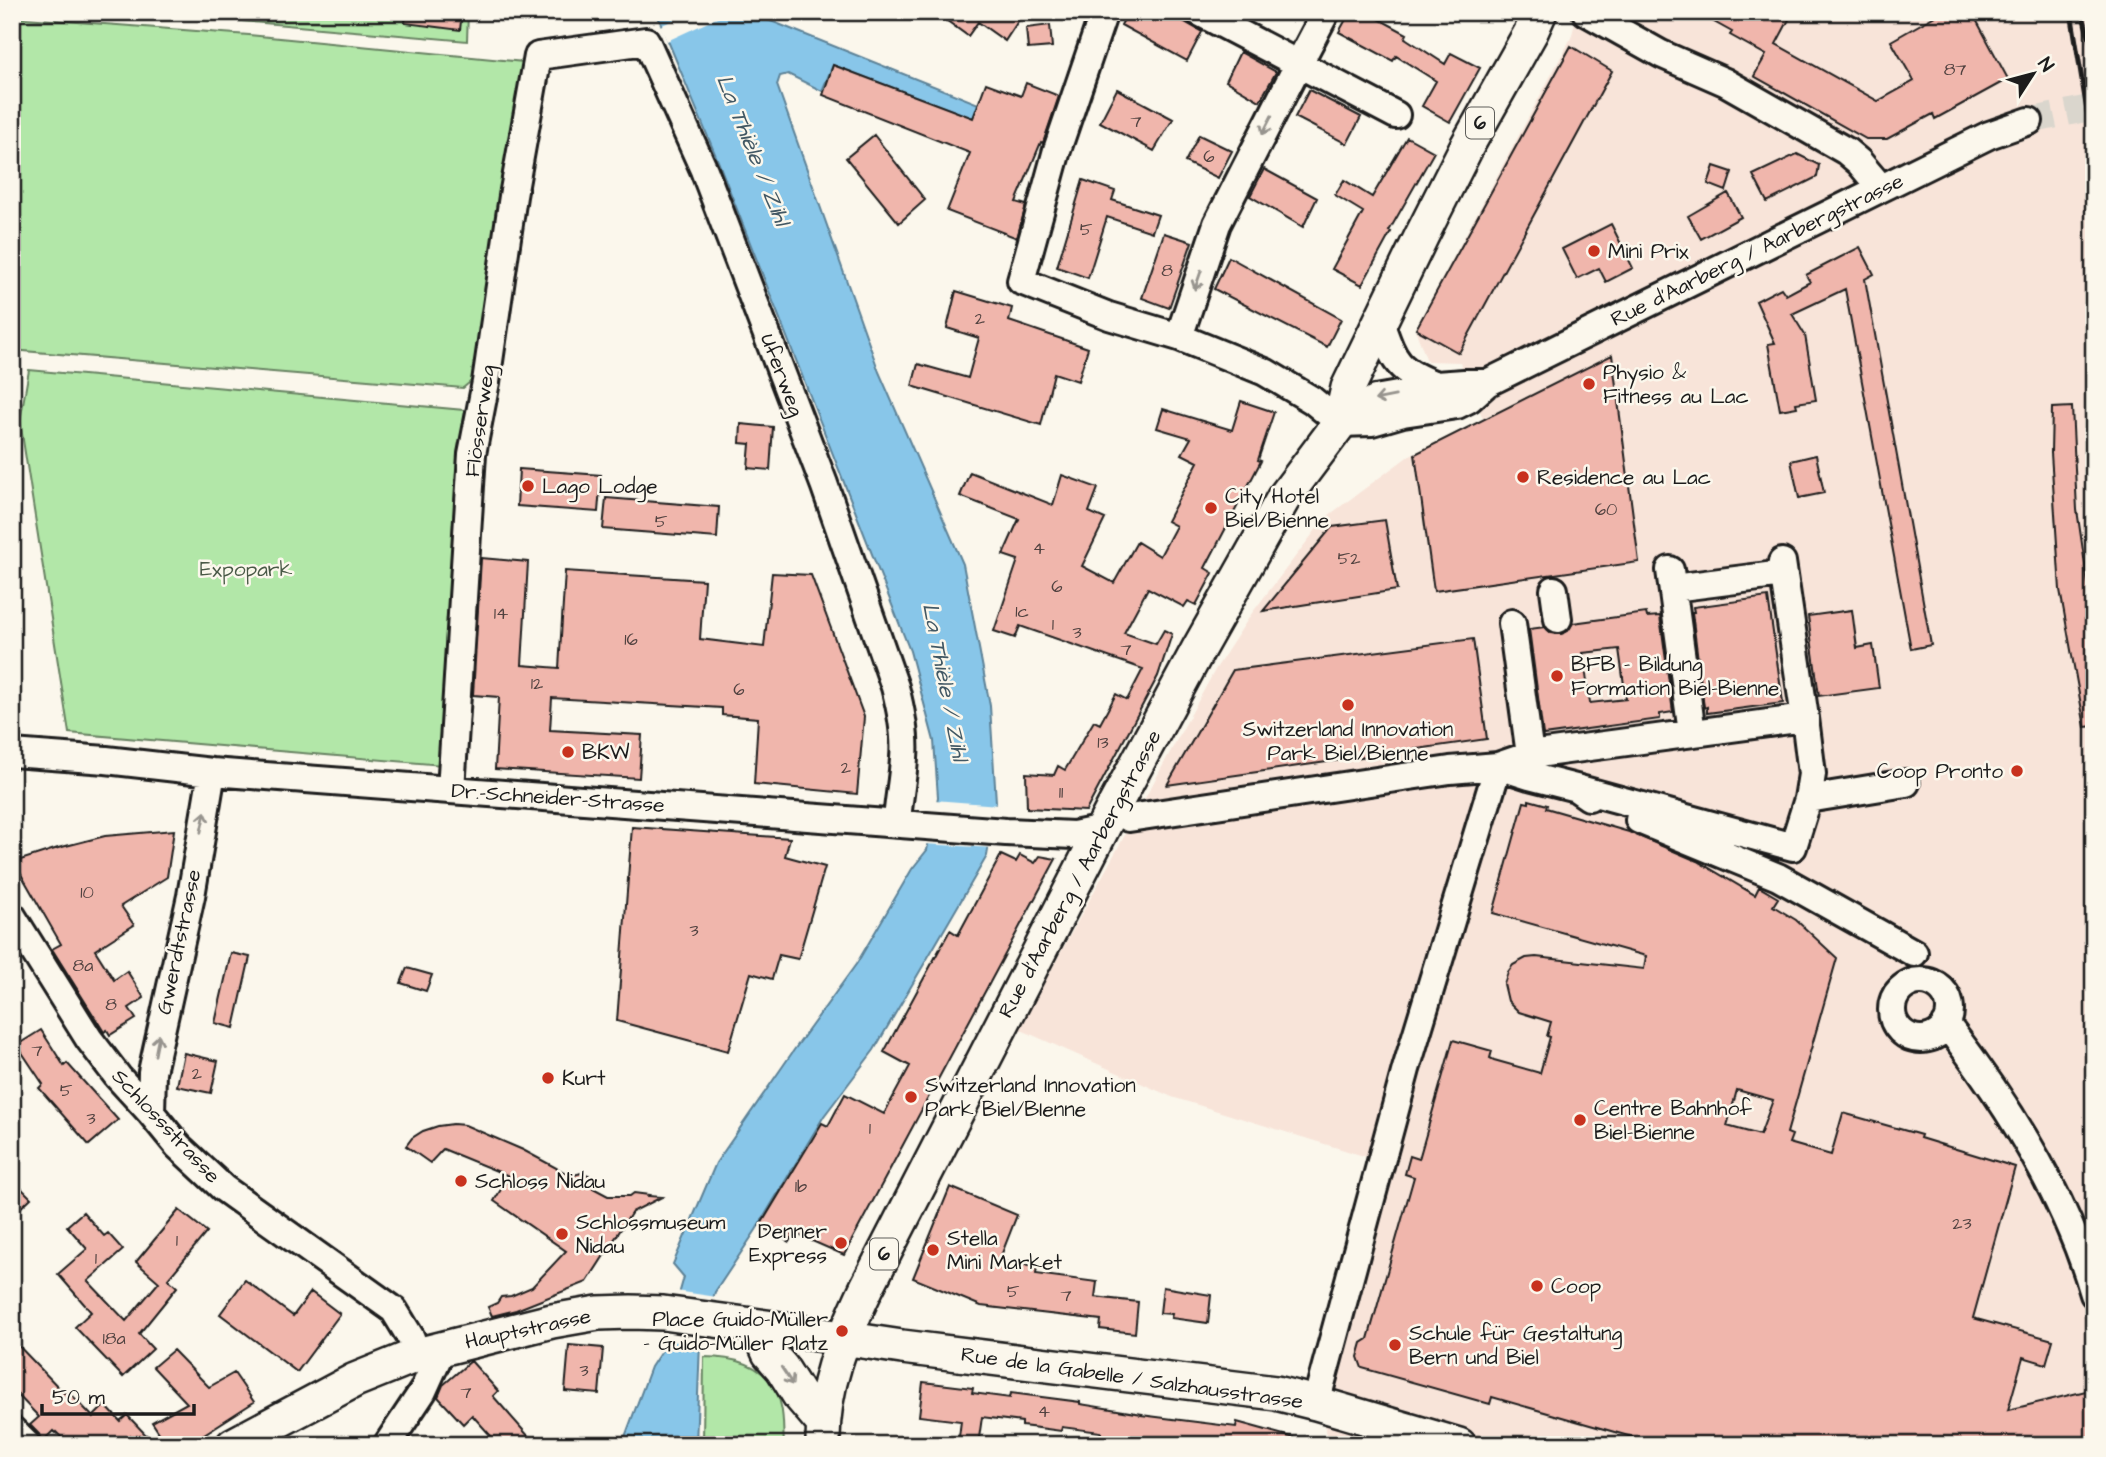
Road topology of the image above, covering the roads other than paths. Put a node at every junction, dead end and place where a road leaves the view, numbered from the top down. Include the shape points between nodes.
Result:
1 (1104, 12) edge
2 (1199, 12) edge
3 (1326, 12) edge
4 (1540, 12) edge
5 (1586, 12) edge
6 (538, 56) joint
7 (1298, 65) junction
8 (1396, 115) dead end
9 (2029, 121) tunnel mouth
10 (1881, 188) junction
11 (1380, 322) junction
12 (1179, 337) junction
13 (1487, 383) junction
14 (1436, 385) junction
15 (1340, 423) junction
16 (1554, 590) dead end
17 (1558, 619) dead end
18 (1512, 623) dead end
19 (1805, 718) junction
20 (1692, 733) junction
21 (12, 753) edge
22 (1530, 755) junction
23 (1499, 766) junction
24 (212, 772) junction
25 (1906, 783) dead end
26 (1576, 788) junction
27 (451, 790) junction
28 (1808, 799) junction
29 (1116, 823) junction
30 (903, 824) junction
31 (12, 916) edge
32 (1914, 953) dead end
33 (1946, 1024) dead end
34 (152, 1113) junction
35 (2094, 1294) edge
36 (757, 1326) junction
37 (843, 1339) junction
38 (425, 1352) junction
39 (1315, 1403) junction
40 (12, 1430) edge
41 (823, 1434) edge
42 (27, 1445) edge
43 (233, 1445) edge
44 (387, 1445) edge
45 (1459, 1445) edge

1 - 12 street via 1057,150 1021,281 1109,316
2 - 7 street
3 - 7 street
4 - 11 main road, 6
5 - 10 street via 1818,135 1853,157
6 - 27 street, Flösserweg via 472,454
6 - 30 street, Uferweg via 646,41 704,170 824,484 895,687 905,757 897,802
7 - 8 street
7 -> 12 street via 1217,224
9 - 10 street, Rue d'Aarberg / Aarbergstrasse via 1989,135
10 - 13 street, Rue d'Aarberg / Aarbergstrasse
11 - 14 street, Rue d'Aarberg / Aarbergstrasse via 1401,367
11 - 15 main road, 6 via 1348,388
12 - 15 street via 1265,372
13 - 14 street, Rue d'Aarberg / Aarbergstrasse
13 - 15 street, Rue d'Aarberg / Aarbergstrasse via 1457,405 1372,422
14 -> 15 street, Rue d'Aarberg / Aarbergstrasse via 1375,400
15 - 29 main road, Rue d'Aarberg / Aarbergstrasse / 6 via 1283,499 1209,629
16 - 17 street
18 - 22 street
19 - 20 street
19 - 20 street via 1782,568 1671,579
19 - 28 street via 1812,774
20 - 22 street
21 - 24 street, Dr.-Schneider-Strasse
22 - 23 street
23 - 26 street
23 - 29 street, Dr.-Schneider-Strasse
23 - 39 street via 1406,1069
24 - 27 street, Dr.-Schneider-Strasse
34 -> 24 street, Gwerdtstrasse via 152,1072 191,896
25 - 28 street
26 - 28 street via 1793,847
26 - 32 street via 1604,807 1778,877
27 - 30 street, Dr.-Schneider-Strasse
29 - 30 street, Dr.-Schneider-Strasse via 1074,835
29 - 37 main road, Rue d'Aarberg / Aarbergstrasse / 6 via 1003,1022
31 - 34 street, Schlossstrasse via 89,1039
33 - 35 street via 1982,1072 2044,1173 2074,1234
34 - 38 street, Schlossstrasse via 178,1146 223,1188 394,1310
36 - 37 main road, Hauptstrasse
36 - 38 main road, Hauptstrasse via 663,1313 598,1313
36 -> 41 main road via 769,1353
37 - 39 main road, Rue de la Gabelle / Salzhausstrasse via 1276,1393
37 - 41 main road, 6 via 824,1403
38 - 43 main road, Hauptstrasse via 355,1380
38 - 44 street via 437,1360 423,1391
39 - 45 main road, Rue de la Gabelle / Salzhausstrasse
40 - 42 street

